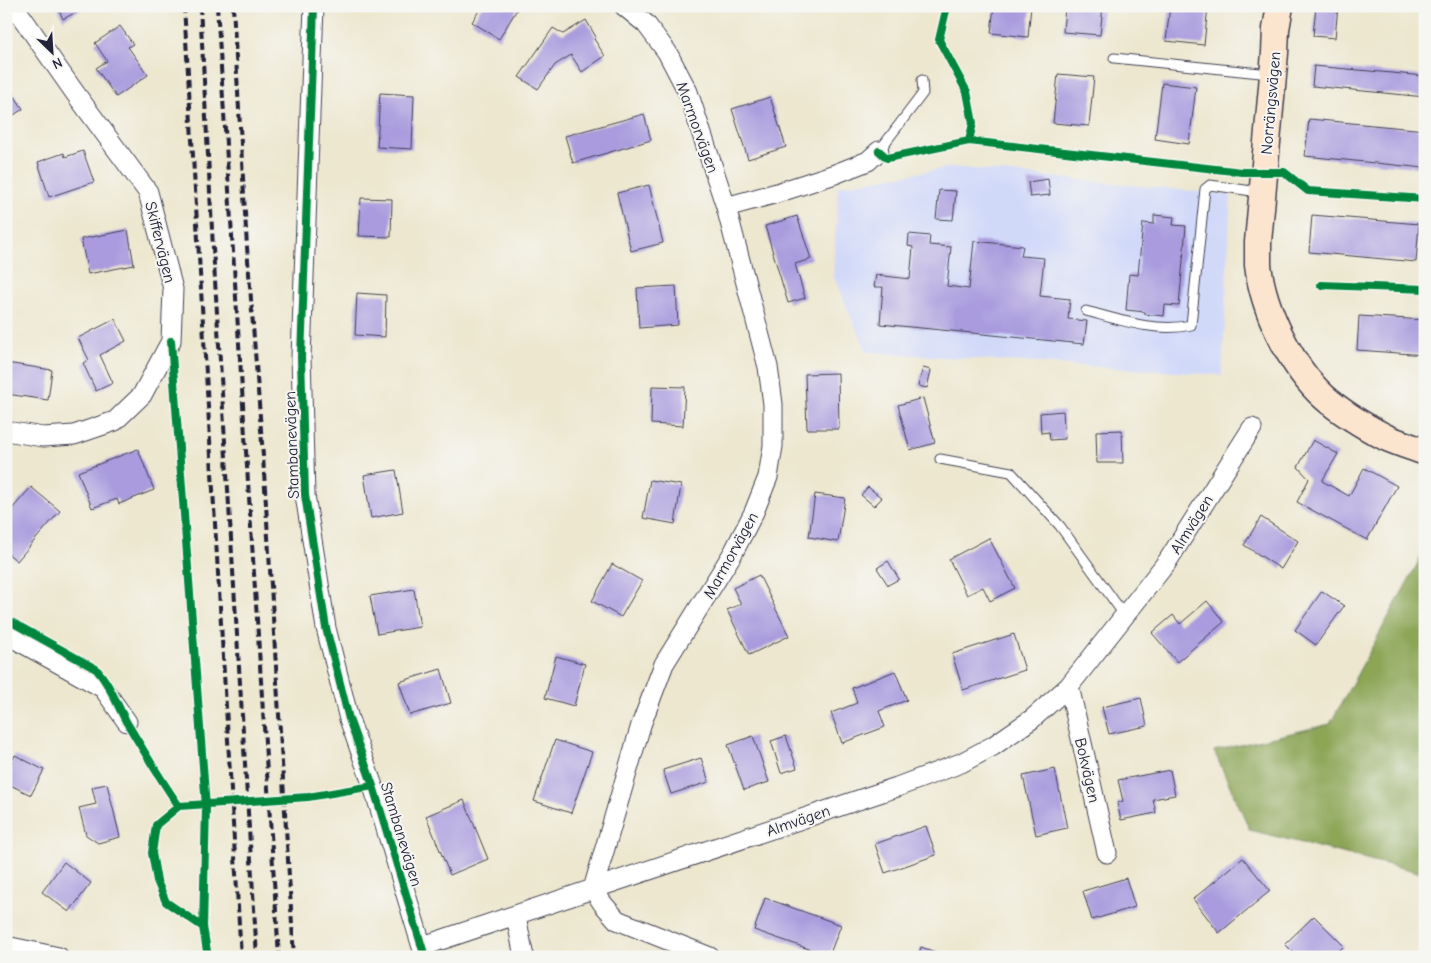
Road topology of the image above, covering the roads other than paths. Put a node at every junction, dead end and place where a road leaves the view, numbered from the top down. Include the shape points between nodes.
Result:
1 (14, 6) edge
2 (314, 6) edge
3 (624, 6) edge
4 (1280, 6) edge
5 (1114, 58) dead end
6 (1273, 75) junction
7 (922, 80) dead end
8 (879, 151) joint
9 (1262, 192) junction
10 (726, 207) junction
11 (1086, 311) dead end
12 (1252, 428) dead end
13 (6, 431) edge
14 (1425, 452) edge
15 (940, 459) dead end
16 (1125, 616) junction
17 (6, 634) edge
18 (1069, 686) junction
19 (127, 722) dead end
20 (1107, 853) dead end
21 (593, 889) junction
22 (516, 916) junction
23 (6, 946) edge
24 (424, 951) edge
25 (59, 957) edge
26 (524, 957) edge
27 (710, 957) edge

1 - 13 street, Skiffervägen via 148,192 173,289 171,341 142,395 115,421 74,435 43,437
2 - 24 street, Stambanevägen via 301,357 305,496 326,628 349,719
3 - 10 street, Marmorvägen via 646,24 667,52 684,84
4 - 6 street, Norrängsvägen
5 - 6 lane
6 - 9 street, Norrängsvägen
7 - 8 lane via 923,93
8 - 10 street via 868,161 835,174
9 - 11 lane via 1210,185 1206,189 1191,325 1178,328 1146,326
9 - 14 street, Norrängsvägen via 1258,266 1267,305 1293,358 1308,380 1346,414 1386,438
10 - 21 street, Marmorvägen via 768,367 773,404 773,446 768,478 734,553 664,664 641,725
12 - 16 street, Almvägen via 1167,562
15 - 16 lane via 1011,472 1060,526
16 - 18 street, Almvägen
17 - 19 street via 103,688
18 - 20 street, Bokvägen
18 - 21 street, Almvägen via 1032,719 961,763
21 - 22 street, Almvägen
21 - 27 street via 617,920
22 - 24 street, Almvägen
22 - 26 street
23 - 25 street

